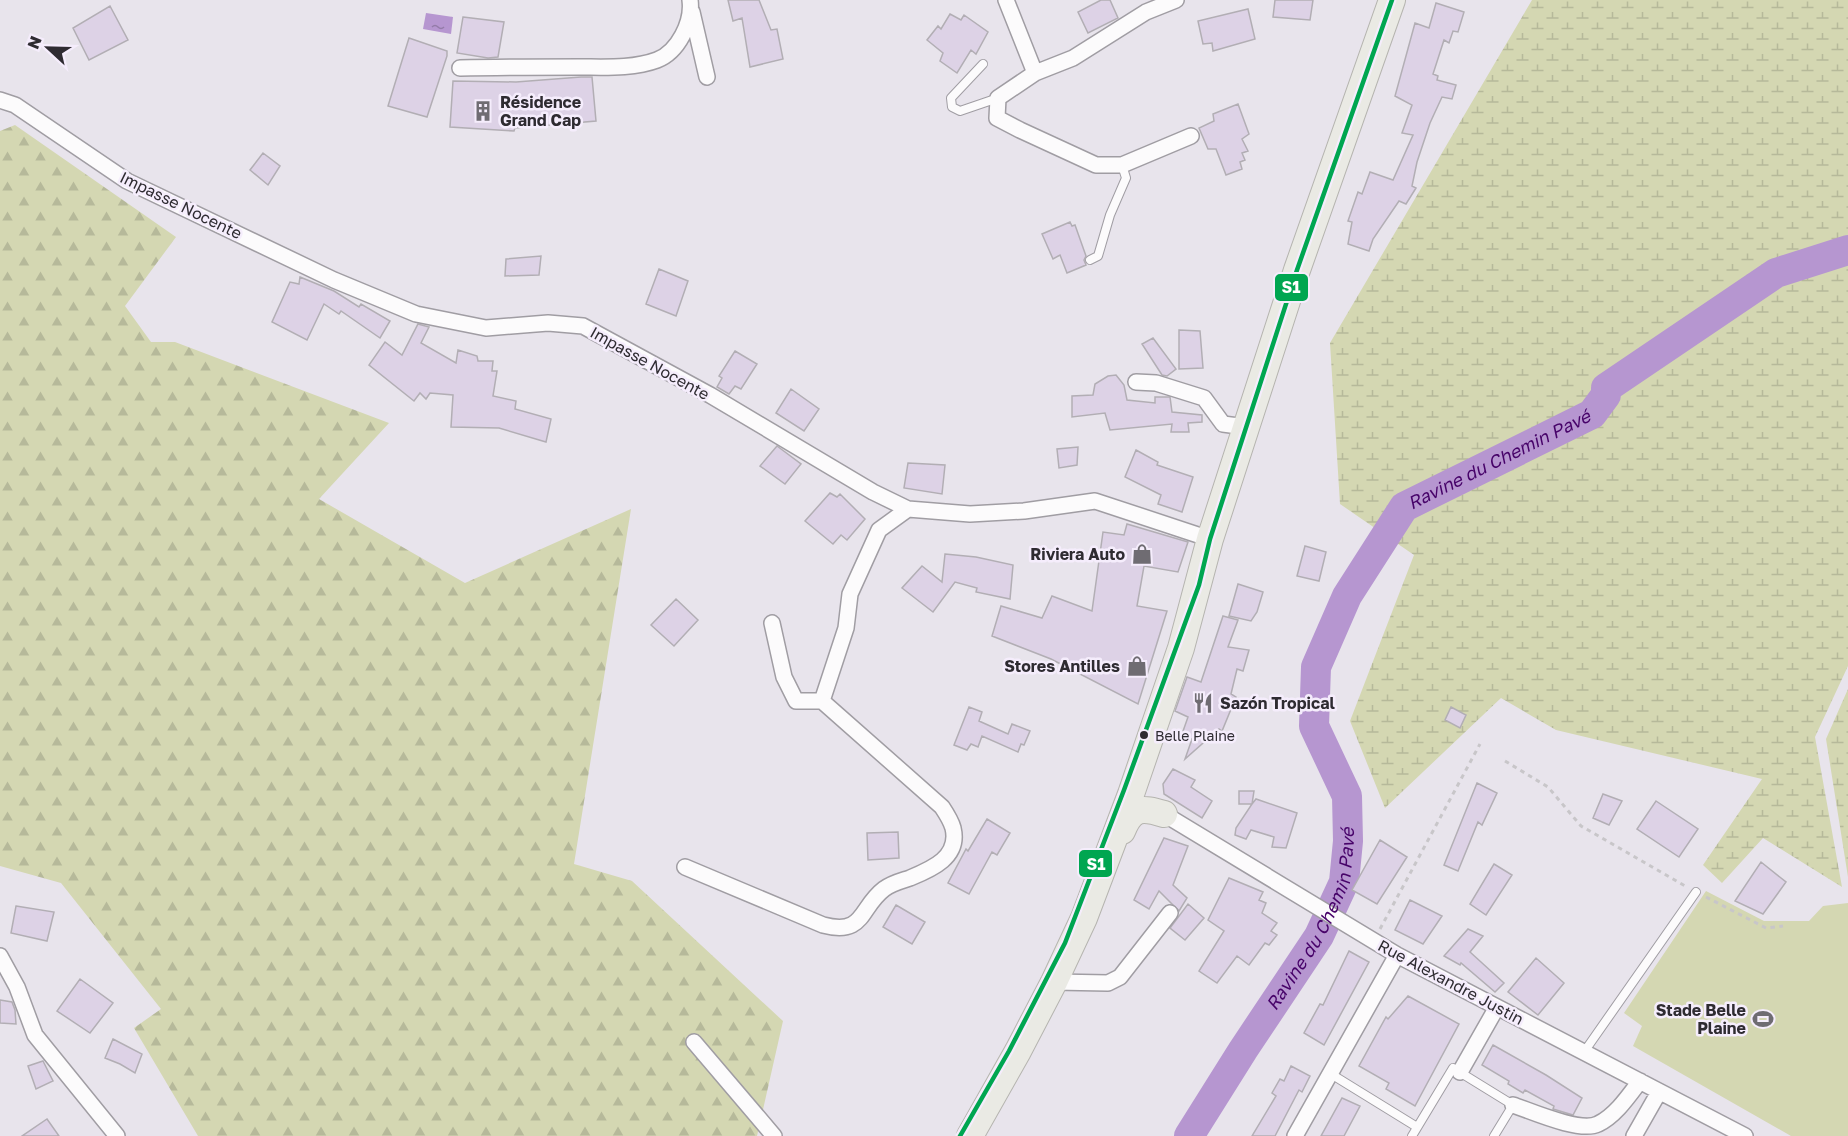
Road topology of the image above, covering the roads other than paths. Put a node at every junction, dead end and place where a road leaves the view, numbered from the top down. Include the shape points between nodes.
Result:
1 (690, 0) edge
2 (1176, 0) edge
3 (1392, 0) edge
4 (1006, 1) edge
5 (983, 64) dead end
6 (460, 68) dead end
7 (1035, 73) junction
8 (707, 77) dead end
9 (998, 98) junction
10 (0, 100) edge
11 (1191, 136) dead end
12 (1122, 165) junction
13 (1090, 260) dead end
14 (1136, 382) dead end
15 (1246, 427) junction
16 (909, 509) junction
17 (1210, 539) junction
18 (1199, 585) junction
19 (772, 623) dead end
20 (822, 701) junction
21 (1148, 744) junction
22 (1164, 814) junction
23 (685, 867) dead end
24 (1100, 876) junction
25 (1696, 892) road end
26 (1170, 913) dead end
27 (1397, 955) junction
28 (0, 956) edge
29 (1054, 982) junction
30 (1497, 1007) junction
31 (694, 1042) dead end
32 (1584, 1052) junction
33 (1460, 1072) junction
34 (1331, 1074) junction
35 (1640, 1082) junction
36 (1659, 1092) junction
37 (1513, 1105) junction
38 (1417, 1127) junction
39 (1593, 1131) edge
40 (117, 1136) edge
41 (774, 1136) edge
42 (960, 1136) edge
43 (970, 1136) edge
44 (1295, 1136) edge
45 (1412, 1136) edge
46 (1494, 1136) edge
47 (1634, 1136) edge
48 (1745, 1136) edge

1 - 6 street via 687,26 677,45 659,60 607,67
1 - 8 street
2 - 7 street via 1146,12 1073,58
3 - 15 highway
4 - 7 street
5 - 9 lane via 951,98 952,106 960,111
7 - 9 street
9 - 12 street via 997,118 1096,165
10 - 16 street, Impasse Nocente via 15,105 127,181 334,280 416,314 486,328 548,323 583,326
11 - 12 street
12 - 13 lane via 1126,178 1098,256
14 - 15 street via 1156,382 1204,398 1223,424
15 - 17 highway
16 - 17 street, Impasse Nocente via 970,514 1095,501
16 - 20 street via 879,530 869,551 850,594 846,628
17 - 18 highway
18 - 21 highway
18 - 42 highway via 1065,943
19 - 20 street via 784,677 796,701
20 - 23 street via 942,807 953,827 954,843 946,859 883,890 852,925 837,928
21 - 22 highway via 1151,753 1142,793
21 - 24 highway
22 - 24 highway via 1147,809 1132,813 1106,871
22 - 27 street, Rue Alexandre Justin
24 - 29 highway
25 - 32 lane
26 - 29 street via 1120,977 1108,983
27 - 30 street, Rue Alexandre Justin
27 - 34 street
28 - 40 street via 35,1035
29 - 43 highway
30 - 32 street, Rue Alexandre Justin
30 - 33 street
31 - 41 street
32 - 35 street, Rue Alexandre Justin
33 - 37 lane
33 - 38 lane via 1453,1068
34 - 38 lane
34 - 44 street
35 - 36 street, Rue Alexandre Justin
35 - 39 street
36 - 47 street
36 - 48 street, Rue Alexandre Justin
37 - 39 street
37 - 46 lane
38 - 45 lane

